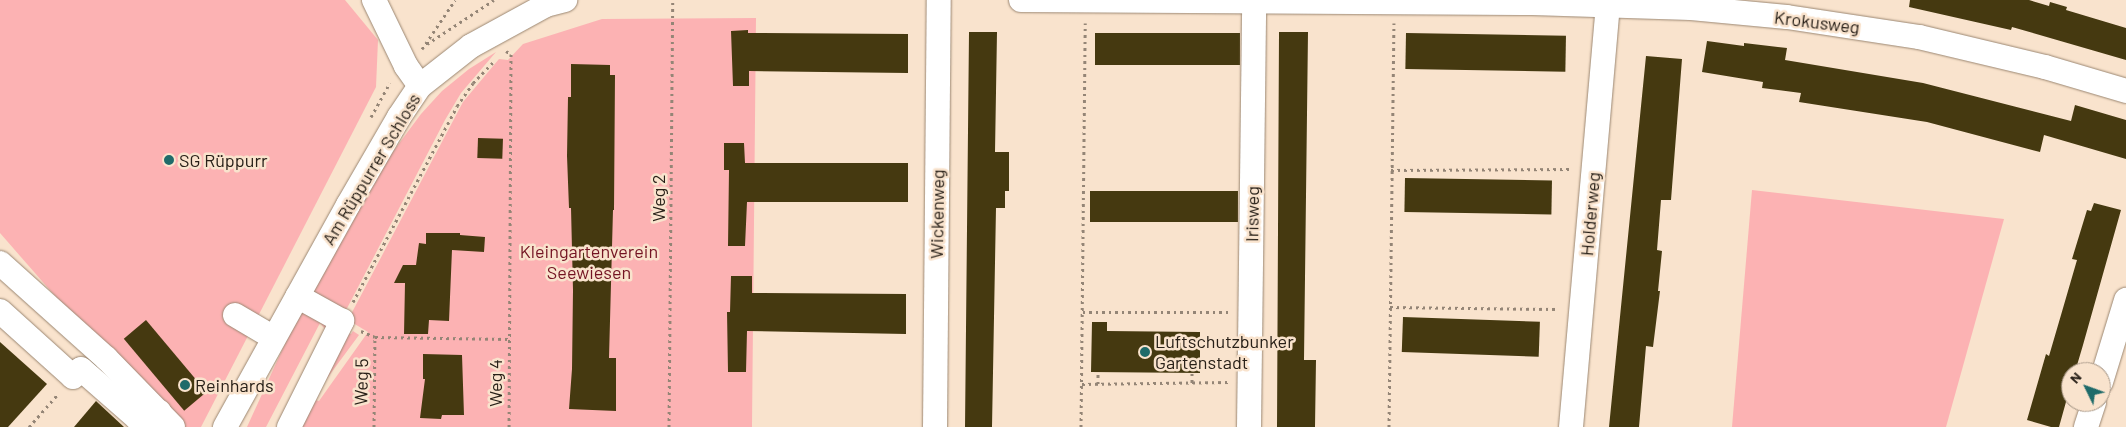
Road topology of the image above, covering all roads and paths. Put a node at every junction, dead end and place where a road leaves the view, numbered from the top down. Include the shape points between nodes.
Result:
1 (374, 0) edge
2 (455, 0) edge
3 (494, 0) edge
4 (673, 0) edge
5 (939, 0) edge
6 (1021, 0) edge
7 (1086, 1) edge
8 (552, 2) edge
9 (1254, 2) junction
10 (1394, 2) junction
11 (1608, 3) edge
12 (506, 51) dead end
13 (511, 54) dead end
14 (420, 86) junction
15 (2126, 91) edge
16 (1594, 169) junction
17 (1391, 170) junction
18 (0, 263) edge
19 (297, 296) junction
20 (2126, 300) edge
21 (1390, 308) junction
22 (1582, 310) junction
23 (0, 311) edge
24 (1082, 312) junction
25 (1251, 312) junction
26 (235, 315) dead end
27 (351, 326) junction
28 (375, 337) junction
29 (274, 338) junction
30 (509, 339) junction
31 (2121, 339) edge
32 (2110, 362) edge
33 (261, 363) junction
34 (1098, 372) dead end
35 (1192, 373) dead end
36 (73, 378) junction
37 (1250, 382) junction
38 (1192, 383) junction
39 (1082, 384) junction
40 (1098, 384) junction
41 (2091, 412) edge
42 (166, 419) edge
43 (29, 427) edge
44 (225, 427) edge
45 (237, 427) edge
46 (289, 427) edge
47 (374, 427) edge
48 (509, 427) edge
49 (670, 427) edge
50 (935, 427) edge
51 (1081, 427) edge
52 (1249, 427) edge
53 (1389, 427) edge
54 (1571, 427) edge
55 (2086, 427) edge

1 - 14 street via 406,66
2 - 3 path via 425,46
4 - 49 path, Weg 2
5 - 50 street, Wickenweg
6 - 7 street, Krokusweg
7 - 9 street, Krokusweg
7 - 24 path
8 - 14 street, Am Rüppurrer Schloss via 471,46
9 - 10 street, Krokusweg
9 - 25 street, Irisweg
10 - 11 street, Krokusweg
10 - 17 path
11 - 15 street, Krokusweg via 1786,17 1876,30 1960,46
11 - 16 street, Holderweg
12 - 27 path via 473,83 457,106
13 - 30 path, Weg 4
14 - 19 street, Am Rüppurrer Schloss
16 - 17 path
16 - 22 street, Holderweg
17 - 21 path
18 - 42 street via 106,358
19 - 27 street
19 - 29 street, Am Rüppurrer Schloss
20 - 31 street
21 - 22 path
21 - 53 path
22 - 54 street, Holderweg
23 - 36 street
24 - 25 path
24 - 39 path
25 - 37 street, Irisweg
26 - 29 street
27 - 28 path
27 - 46 street
28 - 30 path
28 - 47 path, Weg 5
29 - 33 street, Am Rüppurrer Schloss
30 - 48 path, Weg 4
31 - 32 street
33 - 44 street, Am Rüppurrer Schloss
33 - 45 street, Am Rüppurrer Schloss
34 - 40 path
35 - 38 path
36 - 42 street via 81,369 137,418 147,422
36 - 43 path
37 - 38 path
37 - 52 street, Irisweg
38 - 40 path
39 - 40 path
39 - 51 path
41 - 55 street

